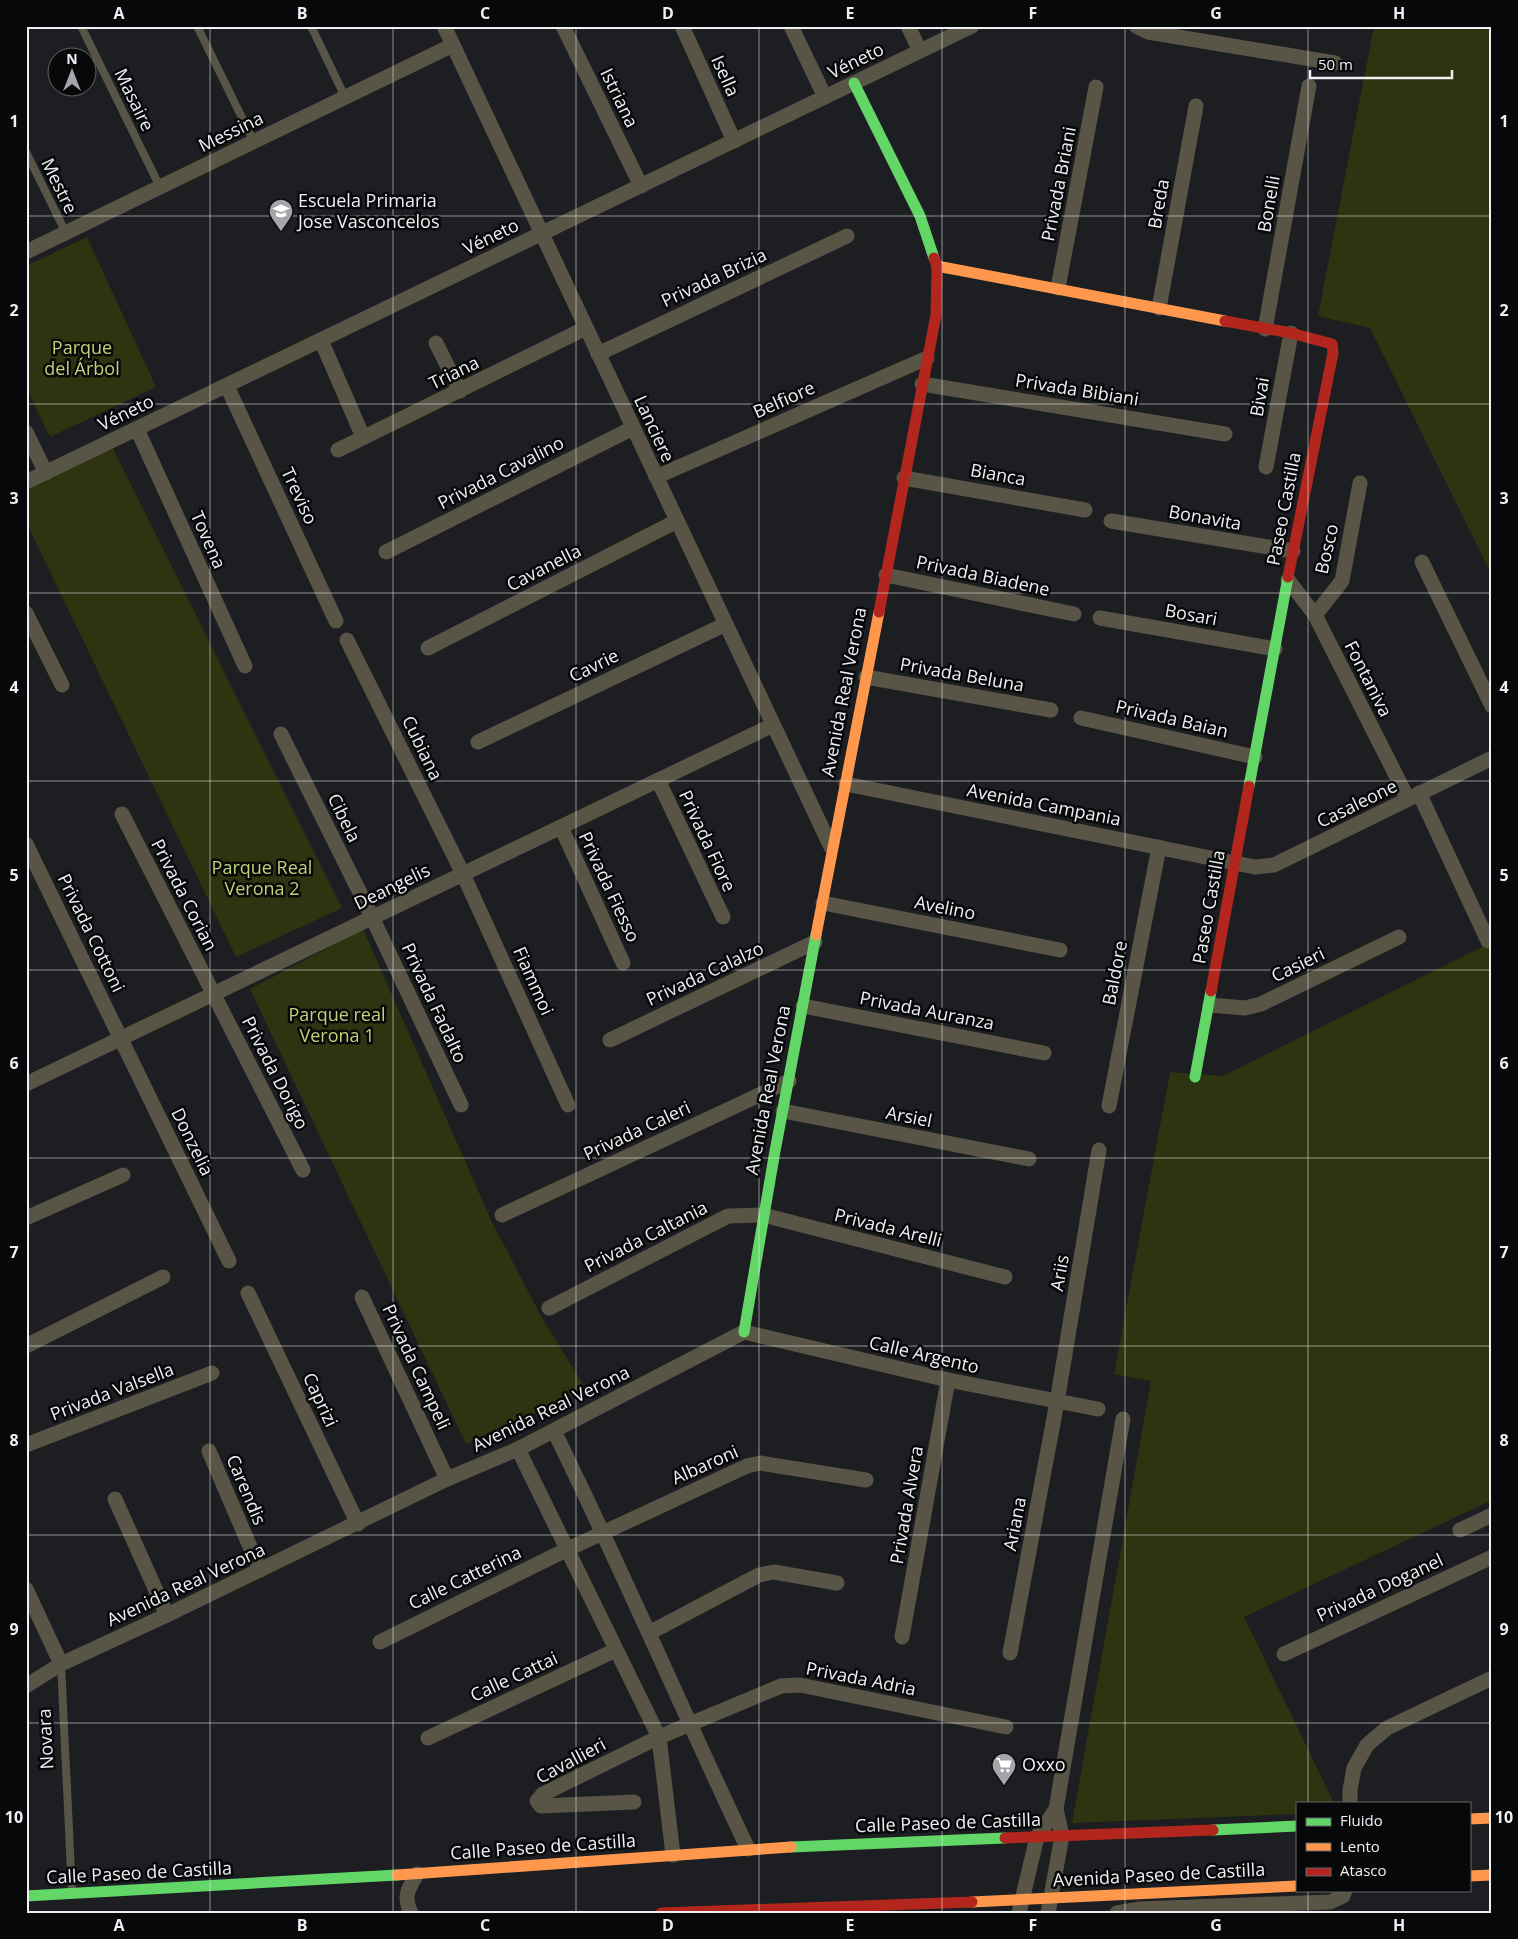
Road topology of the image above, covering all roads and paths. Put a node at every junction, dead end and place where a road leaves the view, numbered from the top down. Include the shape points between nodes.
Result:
1 (81, 26) edge
2 (197, 26) edge
3 (311, 26) edge
4 (444, 26) edge
5 (563, 26) edge
6 (682, 26) edge
7 (791, 26) edge
8 (908, 26) edge
9 (972, 26) edge
10 (1136, 26) edge
11 (453, 45) junction
12 (920, 51) junction
13 (1335, 64) dead end
14 (854, 83) junction
15 (1309, 86) dead end
16 (1096, 87) dead end
17 (345, 97) junction
18 (825, 97) junction
19 (1196, 106) dead end
20 (734, 141) junction
21 (254, 142) junction
22 (26, 152) edge
23 (641, 186) junction
24 (160, 187) junction
25 (66, 233) junction
26 (542, 234) junction
27 (847, 236) dead end
28 (26, 252) edge
29 (937, 266) junction
30 (1058, 288) junction
31 (1159, 308) junction
32 (586, 328) junction
33 (1265, 329) junction
34 (1291, 333) junction
35 (321, 340) junction
36 (436, 343) dead end
37 (598, 354) junction
38 (927, 358) junction
39 (922, 384) junction
40 (227, 386) junction
41 (460, 391) junction
42 (633, 428) junction
43 (137, 429) junction
44 (26, 432) edge
45 (1224, 434) dead end
46 (363, 437) junction
47 (338, 450) dead end
48 (1266, 467) dead end
49 (46, 473) junction
50 (656, 477) junction
51 (904, 478) junction
52 (26, 482) edge
53 (1360, 483) dead end
54 (1085, 510) dead end
55 (677, 521) junction
56 (1111, 521) dead end
57 (386, 552) dead end
58 (1293, 552) junction
59 (1422, 562) dead end
60 (886, 575) junction
61 (1288, 580) junction
62 (26, 613) edge
63 (1074, 614) dead end
64 (1315, 615) junction
65 (1100, 618) dead end
66 (336, 621) dead end
67 (726, 624) junction
68 (348, 640) dead end
69 (428, 648) dead end
70 (1275, 648) junction
71 (245, 666) dead end
72 (866, 677) junction
73 (62, 686) dead end
74 (1492, 706) edge
75 (1051, 710) dead end
76 (1081, 718) dead end
77 (773, 725) junction
78 (281, 734) dead end
79 (478, 742) dead end
80 (1255, 757) junction
81 (1492, 758) edge
82 (658, 780) junction
83 (846, 784) junction
84 (1414, 796) junction
85 (122, 814) dead end
86 (561, 827) junction
87 (26, 844) edge
88 (831, 847) junction
89 (1159, 847) junction
90 (1235, 863) junction
91 (463, 874) junction
92 (823, 903) junction
93 (372, 918) junction
94 (723, 918) dead end
95 (1398, 937) dead end
96 (1488, 941) dead end
97 (815, 942) junction
98 (1060, 950) dead end
99 (623, 963) dead end
100 (213, 994) junction
101 (1210, 1005) junction
102 (803, 1006) junction
103 (121, 1038) junction
104 (610, 1040) dead end
105 (1044, 1053) dead end
106 (1195, 1077) dead end
107 (27, 1081) edge
108 (788, 1081) junction
109 (461, 1105) dead end
110 (568, 1105) dead end
111 (1109, 1106) dead end
112 (783, 1111) junction
113 (1099, 1150) dead end
114 (1029, 1159) dead end
115 (304, 1170) dead end
116 (123, 1175) dead end
117 (502, 1215) dead end
118 (763, 1215) junction
119 (26, 1218) edge
120 (229, 1261) dead end
121 (1005, 1277) dead end
122 (163, 1278) dead end
123 (248, 1293) dead end
124 (362, 1297) dead end
125 (549, 1308) dead end
126 (744, 1332) junction
127 (26, 1346) edge
128 (212, 1373) dead end
129 (948, 1380) junction
130 (1057, 1402) junction
131 (1098, 1409) dead end
132 (1123, 1419) dead end
133 (554, 1431) junction
134 (26, 1445) edge
135 (518, 1449) junction
136 (209, 1451) dead end
137 (448, 1480) junction
138 (866, 1480) dead end
139 (114, 1499) dead end
140 (1490, 1520) edge
141 (358, 1524) junction
142 (1460, 1530) dead end
143 (603, 1533) junction
144 (568, 1549) junction
145 (1492, 1557) edge
146 (260, 1570) junction
147 (837, 1582) dead end
148 (26, 1589) edge
149 (167, 1615) junction
150 (649, 1633) junction
151 (902, 1636) dead end
152 (380, 1642) dead end
153 (616, 1650) junction
154 (1010, 1653) dead end
155 (1284, 1654) dead end
156 (61, 1664) junction
157 (1492, 1678) edge
158 (26, 1686) edge
159 (689, 1724) junction
160 (1006, 1727) dead end
161 (659, 1737) junction
162 (428, 1738) dead end
163 (634, 1802) dead end
164 (1350, 1802) edge
165 (1056, 1810) junction
166 (1492, 1818) edge
167 (1470, 1819) edge
168 (1296, 1826) edge
169 (1062, 1836) junction
170 (1037, 1837) junction
171 (748, 1849) junction
172 (673, 1855) junction
173 (417, 1874) junction
174 (1492, 1875) edge
175 (1470, 1876) edge
176 (1296, 1886) edge
177 (1344, 1892) edge
178 (73, 1894) junction
179 (26, 1896) edge
180 (1021, 1906) edge
181 (1049, 1906) edge
182 (411, 1913) edge
183 (661, 1913) edge
184 (1117, 1913) edge

1 - 24 lane, Masaire
2 - 21 lane
3 - 17 lane
4 - 11 street, Lanciere
5 - 23 street, Istriana
6 - 20 street, Isella
7 - 18 street
8 - 12 street
9 - 12 street, Véneto
10 - 13 street via 1148,32
11 - 17 street, Messina
11 - 26 street, Lanciere
12 - 14 street, Véneto
14 - 18 street, Véneto
14 - 29 street, Avenida Real Verona via 920,216
15 - 33 street, Bonelli
16 - 30 street, Privada Briani
17 - 21 street, Messina
18 - 20 street, Véneto
19 - 31 street, Breda
20 - 23 street, Véneto
21 - 24 street, Messina
22 - 25 lane, Mestre
23 - 26 street, Véneto
24 - 25 street, Messina
25 - 28 street, Messina
26 - 32 street, Lanciere
26 - 35 street, Véneto
27 - 37 street, Privada Brizia
29 - 30 street, Paseo Castilla
29 - 38 street, Avenida Real Verona via 936,315
30 - 31 street, Paseo Castilla
31 - 33 street, Paseo Castilla
32 - 37 street, Lanciere
32 - 41 street, Triana
33 - 34 street, Paseo Castilla
34 - 48 street, Bivai
34 - 58 street, Paseo Castilla via 1332,344 1333,353
35 - 40 street, Véneto
35 - 46 street
36 - 41 street
37 - 42 street, Lanciere
38 - 39 street, Avenida Real Verona
38 - 50 street, Belfiore
39 - 45 street, Privada Bibiani
39 - 51 street, Avenida Real Verona
40 - 43 street, Véneto
40 - 66 street, Treviso
41 - 46 street, Triana
42 - 50 street, Lanciere
42 - 57 street, Privada Cavalino
43 - 49 street, Véneto
43 - 71 street, Tovena
44 - 49 street
46 - 47 street, Triana
49 - 52 street, Véneto
50 - 55 street, Lanciere
51 - 54 street, Bianca
51 - 60 street, Avenida Real Verona
53 - 64 street, Bosco via 1342,581
55 - 67 street, Lanciere
55 - 69 street, Cavanella
56 - 58 street, Bonavita
58 - 61 street, Paseo Castilla
59 - 74 street
60 - 63 street, Privada Biadene
60 - 72 street, Avenida Real Verona
61 - 64 street, Fontaniva
61 - 70 street, Paseo Castilla
62 - 73 street
64 - 84 street, Fontaniva
65 - 70 street, Bosari
67 - 77 street, Lanciere
67 - 79 street, Cavrie
68 - 91 street, Cubiana
70 - 80 street, Paseo Castilla
72 - 75 street, Privada Beluna
72 - 83 street, Avenida Real Verona
76 - 80 street, Privada Baian
77 - 82 street, Deangelis
77 - 88 street, Lanciere
78 - 93 street, Cibela
80 - 90 street, Paseo Castilla
81 - 84 street, Casaleone
82 - 86 street, Deangelis
82 - 94 street, Privada Fiore
83 - 88 street, Avenida Real Verona
83 - 89 street, Avenida Campania
84 - 90 street, Casaleone via 1274,865 1255,867
84 - 96 street, Fontaniva
85 - 100 street, Privada Corian
86 - 91 street, Deangelis
86 - 99 street, Privada Fiesso
87 - 103 street, Privada Cottoni
88 - 92 street, Avenida Real Verona
89 - 90 street, Avenida Campania
89 - 111 street, Baldore
90 - 101 street, Paseo Castilla
91 - 93 street, Deangelis
91 - 110 street, Fiammoi
92 - 97 street, Avenida Real Verona
92 - 98 street, Avelino
93 - 100 street, Deangelis
93 - 109 street, Privada Fadalto
95 - 101 street, Casieri via 1261,1004 1245,1008
97 - 102 street, Avenida Real Verona
97 - 104 street, Privada Calalzo
100 - 103 street, Deangelis
100 - 115 street, Privada Dorigo
101 - 106 street, Paseo Castilla
102 - 105 street, Privada Auranza
102 - 108 street, Avenida Real Verona
103 - 107 street, Deangelis
103 - 120 street, Donzelia
108 - 112 street, Avenida Real Verona
108 - 117 street, Privada Caleri
112 - 114 street, Arsiel
112 - 118 street, Avenida Real Verona
113 - 130 street, Ariis
116 - 119 street
118 - 121 street, Privada Arelli
118 - 125 street, Privada Caltania via 728,1216
118 - 126 street, Avenida Real Verona
122 - 127 street
123 - 141 street, Caprizi
124 - 137 street, Privada Campeli
126 - 129 street, Calle Argento
126 - 133 street, Avenida Real Verona
128 - 134 street, Privada Valsella
129 - 130 street, Calle Argento
129 - 151 street, Privada Alvera
130 - 131 street, Calle Argento
130 - 154 street, Ariana
132 - 165 street
133 - 135 street, Avenida Real Verona
133 - 143 street
135 - 137 street, Avenida Real Verona
135 - 144 street
136 - 146 street, Carendis
137 - 141 street, Avenida Real Verona
138 - 143 street, Albaroni via 760,1463 747,1466
139 - 149 street
140 - 142 street
141 - 146 street, Avenida Real Verona
143 - 144 street, Albaroni
143 - 150 street
144 - 152 street, Calle Catterina
144 - 153 street
145 - 155 street, Privada Doganel
146 - 149 street, Avenida Real Verona
147 - 150 street via 774,1572 759,1575
148 - 156 street, Novara
149 - 156 street, Avenida Real Verona
150 - 159 street
153 - 161 street
153 - 162 street, Calle Cattai
156 - 158 street, Avenida Real Verona
156 - 178 lane, Novara
157 - 164 street via 1387,1728 1367,1745 1354,1768
159 - 160 street, Privada Adria via 781,1686 800,1685
159 - 161 street, Privada Adria
159 - 171 street
161 - 163 street, Cavallieri via 543,1794 537,1801 541,1806
161 - 172 street
165 - 169 street
165 - 170 street
166 - 167 street
168 - 169 street
169 - 170 street, Calle Paseo de Castilla
169 - 181 street
170 - 171 street, Calle Paseo de Castilla
170 - 180 street
171 - 172 street, Calle Paseo de Castilla
172 - 173 street, Calle Paseo de Castilla
173 - 178 street, Calle Paseo de Castilla
173 - 182 street via 406,1900
174 - 175 street
176 - 181 street, Avenida Paseo de Castilla
177 - 184 street via 1343,1896 1330,1902 1139,1909
178 - 179 street, Calle Paseo de Castilla
180 - 181 street, Avenida Paseo de Castilla
180 - 183 street

